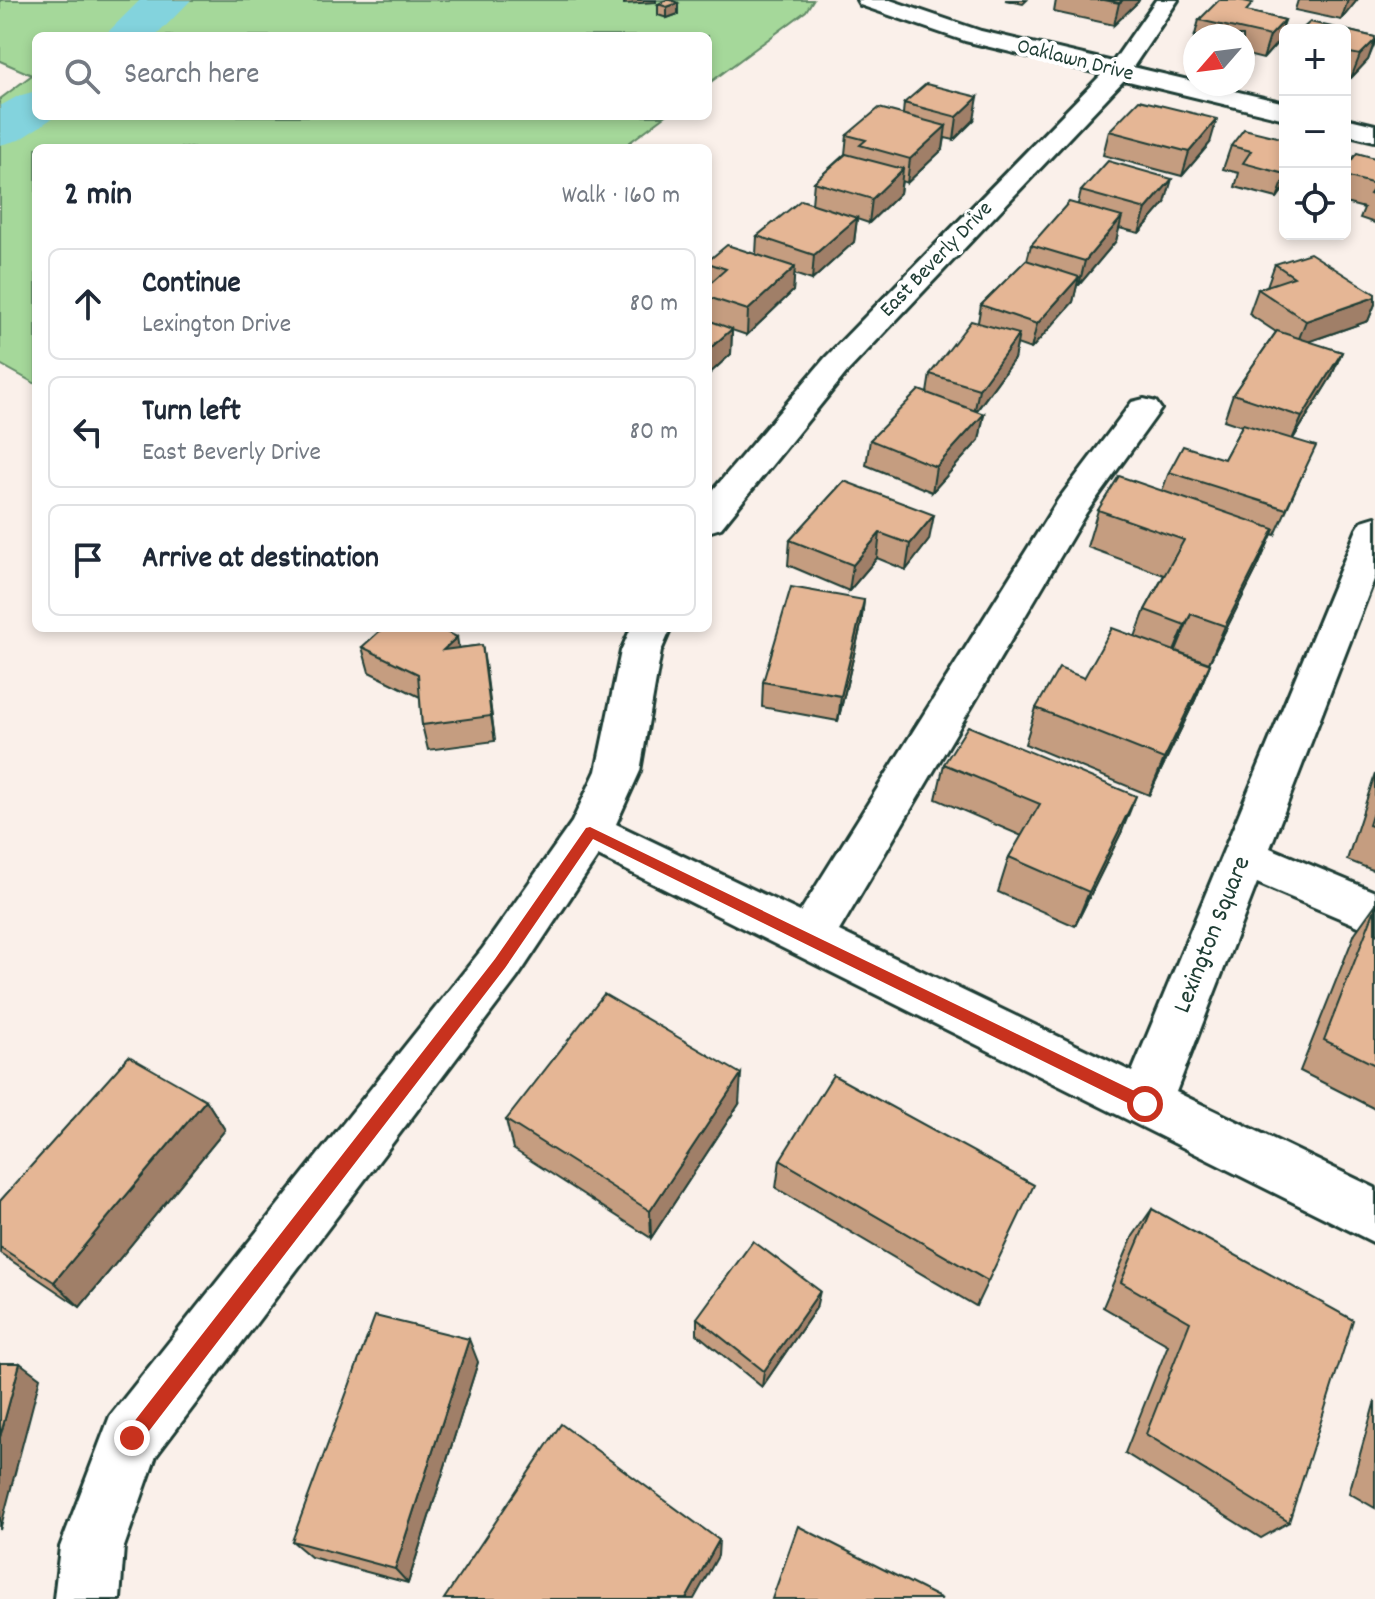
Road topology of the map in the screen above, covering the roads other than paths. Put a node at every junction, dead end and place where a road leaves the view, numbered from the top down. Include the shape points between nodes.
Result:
1 (868, 0) edge
2 (1167, 0) edge
3 (1118, 72) junction
4 (1279, 110) edge
5 (1351, 127) edge
6 (1375, 133) edge
7 (1144, 409) dead end
8 (712, 515) edge
9 (1374, 532) edge
10 (649, 632) edge
11 (590, 832) junction
12 (1244, 857) junction
13 (1375, 913) edge
14 (809, 939) junction
15 (1145, 1104) junction
16 (1375, 1216) edge
17 (87, 1599) edge

1 - 3 street, Oaklawn Drive via 973,36
2 - 3 street, East Beverly Drive
3 - 4 street, Oaklawn Drive
3 - 8 street, East Beverly Drive via 836,365
5 - 6 street
7 - 14 street via 1071,508
9 - 12 street, Lexington Square
10 - 11 street via 618,771
11 - 14 street
11 - 17 street via 500,963 132,1438 92,1547
12 - 13 street
12 - 15 street, Lexington Square
14 - 15 street
15 - 16 street

